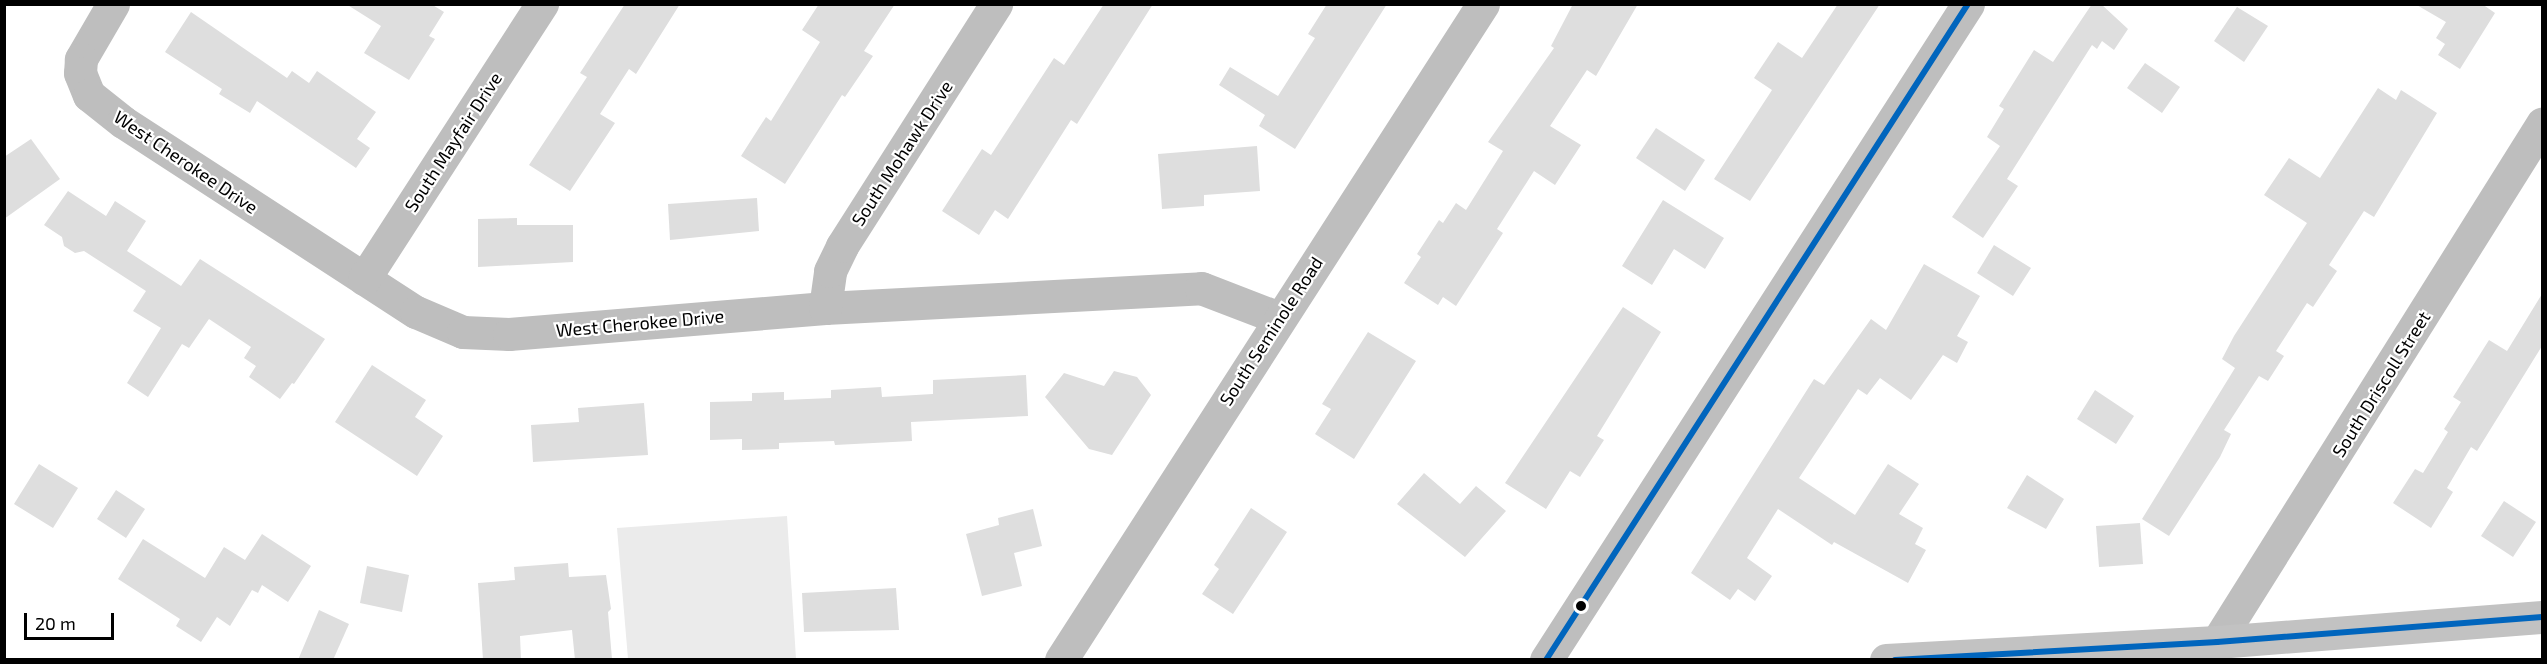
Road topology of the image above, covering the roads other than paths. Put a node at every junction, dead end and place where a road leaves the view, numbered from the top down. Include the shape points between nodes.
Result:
1 (112, 4) edge
2 (542, 4) edge
3 (996, 4) edge
4 (1483, 4) edge
5 (1968, 4) edge
6 (2542, 124) edge
7 (364, 279) junction
8 (825, 308) junction
9 (1279, 318) junction
10 (2542, 617) edge
11 (2217, 642) junction
12 (1061, 660) edge
13 (1546, 660) edge
14 (1886, 660) edge

1 - 7 street, West Cherokee Drive via 89,41 80,74 89,95 123,122
2 - 7 street, South Mayfair Drive
3 - 8 street, South Mohawk Drive via 842,246 830,271
4 - 9 street, South Seminole Road
5 - 13 street
6 - 11 street, South Driscoll Street
7 - 8 street, West Cherokee Drive via 439,325 463,332 509,334
8 - 9 street, West Cherokee Drive via 1201,288
9 - 12 street, South Seminole Road
10 - 11 main road
11 - 14 main road

